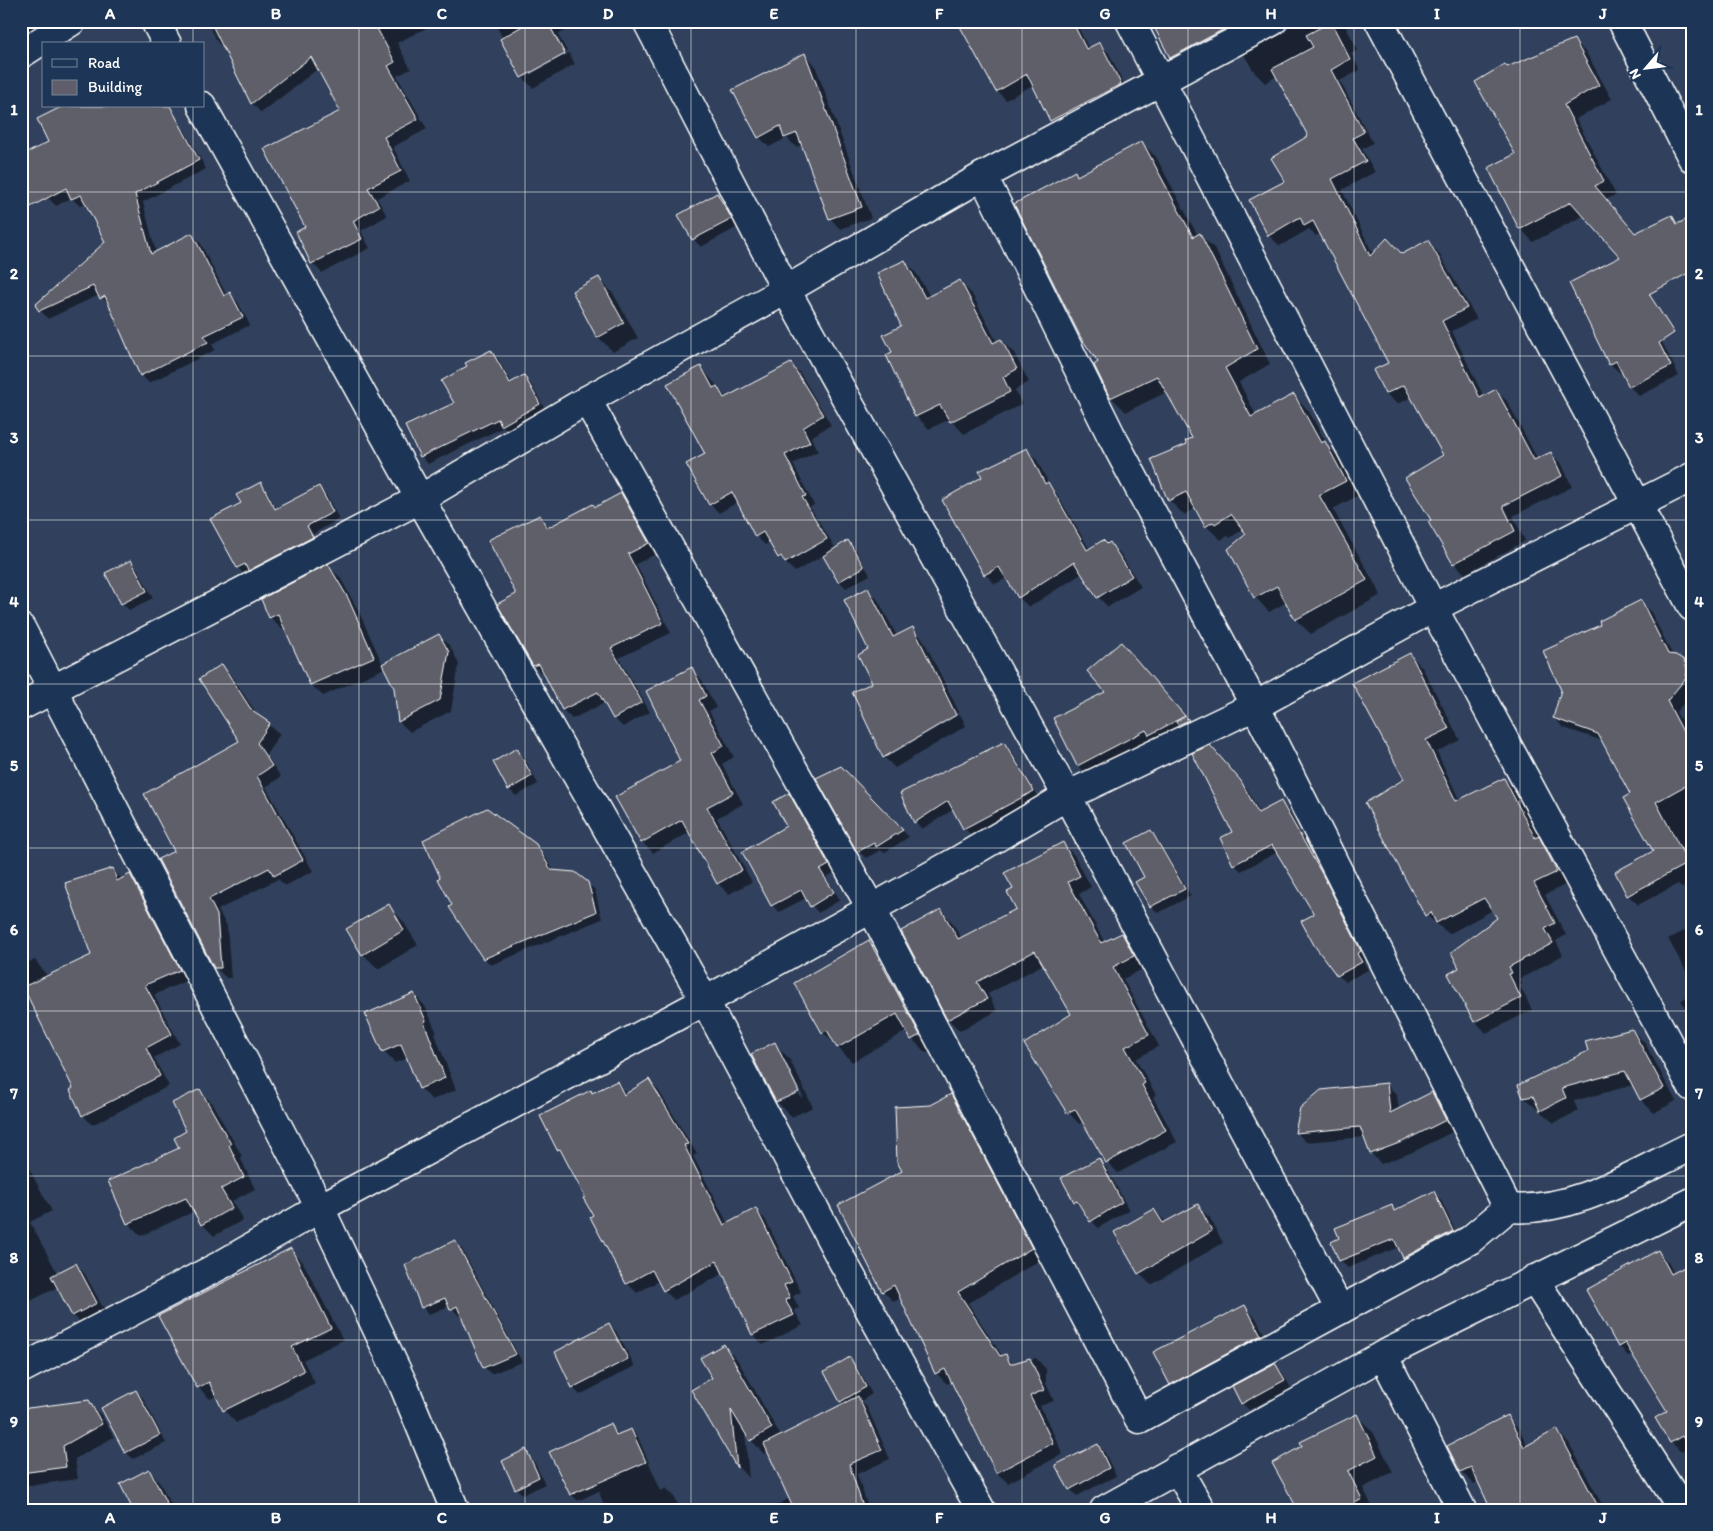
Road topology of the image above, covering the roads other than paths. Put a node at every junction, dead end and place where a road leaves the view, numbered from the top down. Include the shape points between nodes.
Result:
1 (72, 21) edge
2 (155, 21) edge
3 (647, 21) edge
4 (1130, 21) edge
5 (1273, 21) edge
6 (1379, 21) edge
7 (1622, 21) edge
8 (166, 42) edge
9 (21, 54) edge
10 (1160, 81) junction
11 (203, 108) edge
12 (1692, 158) edge
13 (983, 176) junction
14 (786, 290) junction
15 (587, 400) junction
16 (1692, 477) edge
17 (420, 499) junction
18 (1637, 505) junction
19 (1692, 607) edge
20 (1433, 608) junction
21 (21, 628) edge
22 (54, 688) junction
23 (21, 706) edge
24 (1255, 706) junction
25 (1067, 796) junction
26 (871, 908) junction
27 (705, 1001) junction
28 (1692, 1087) edge
29 (1692, 1146) edge
30 (1692, 1202) edge
31 (320, 1208) junction
32 (1508, 1208) junction
33 (1534, 1279) junction
34 (1340, 1310) junction
35 (1383, 1355) junction
36 (21, 1369) edge
37 (1177, 1468) junction
38 (455, 1510) edge
39 (981, 1510) edge
40 (1104, 1510) edge
41 (1201, 1510) edge
42 (1462, 1510) edge
43 (1682, 1510) edge

1 - 9 street
2 - 8 street
3 - 14 street
4 - 10 street
5 - 10 street
6 - 18 street
7 - 12 street
10 - 13 street
10 - 20 street
11 - 17 street
13 - 14 street
13 - 24 street via 1111,435
14 - 15 street
14 - 25 street
15 - 17 street
15 - 26 street
16 - 18 street
17 - 22 street
17 - 27 street
18 - 19 street
18 - 20 street
20 - 24 street
20 - 28 street
21 - 22 street
22 - 23 street
22 - 31 street
24 - 25 street
24 - 32 street
25 - 26 street
25 - 34 street
26 - 27 street
26 - 34 street via 1139,1419
27 - 31 street
27 - 39 street via 838,1253
29 - 32 street via 1582,1199 1530,1210
30 - 33 street
31 - 36 street via 221,1265
31 - 38 street via 404,1384
32 - 34 street via 1470,1240
33 - 35 street
33 - 43 street
35 - 37 street
35 - 42 street
37 - 40 street
37 - 41 street

